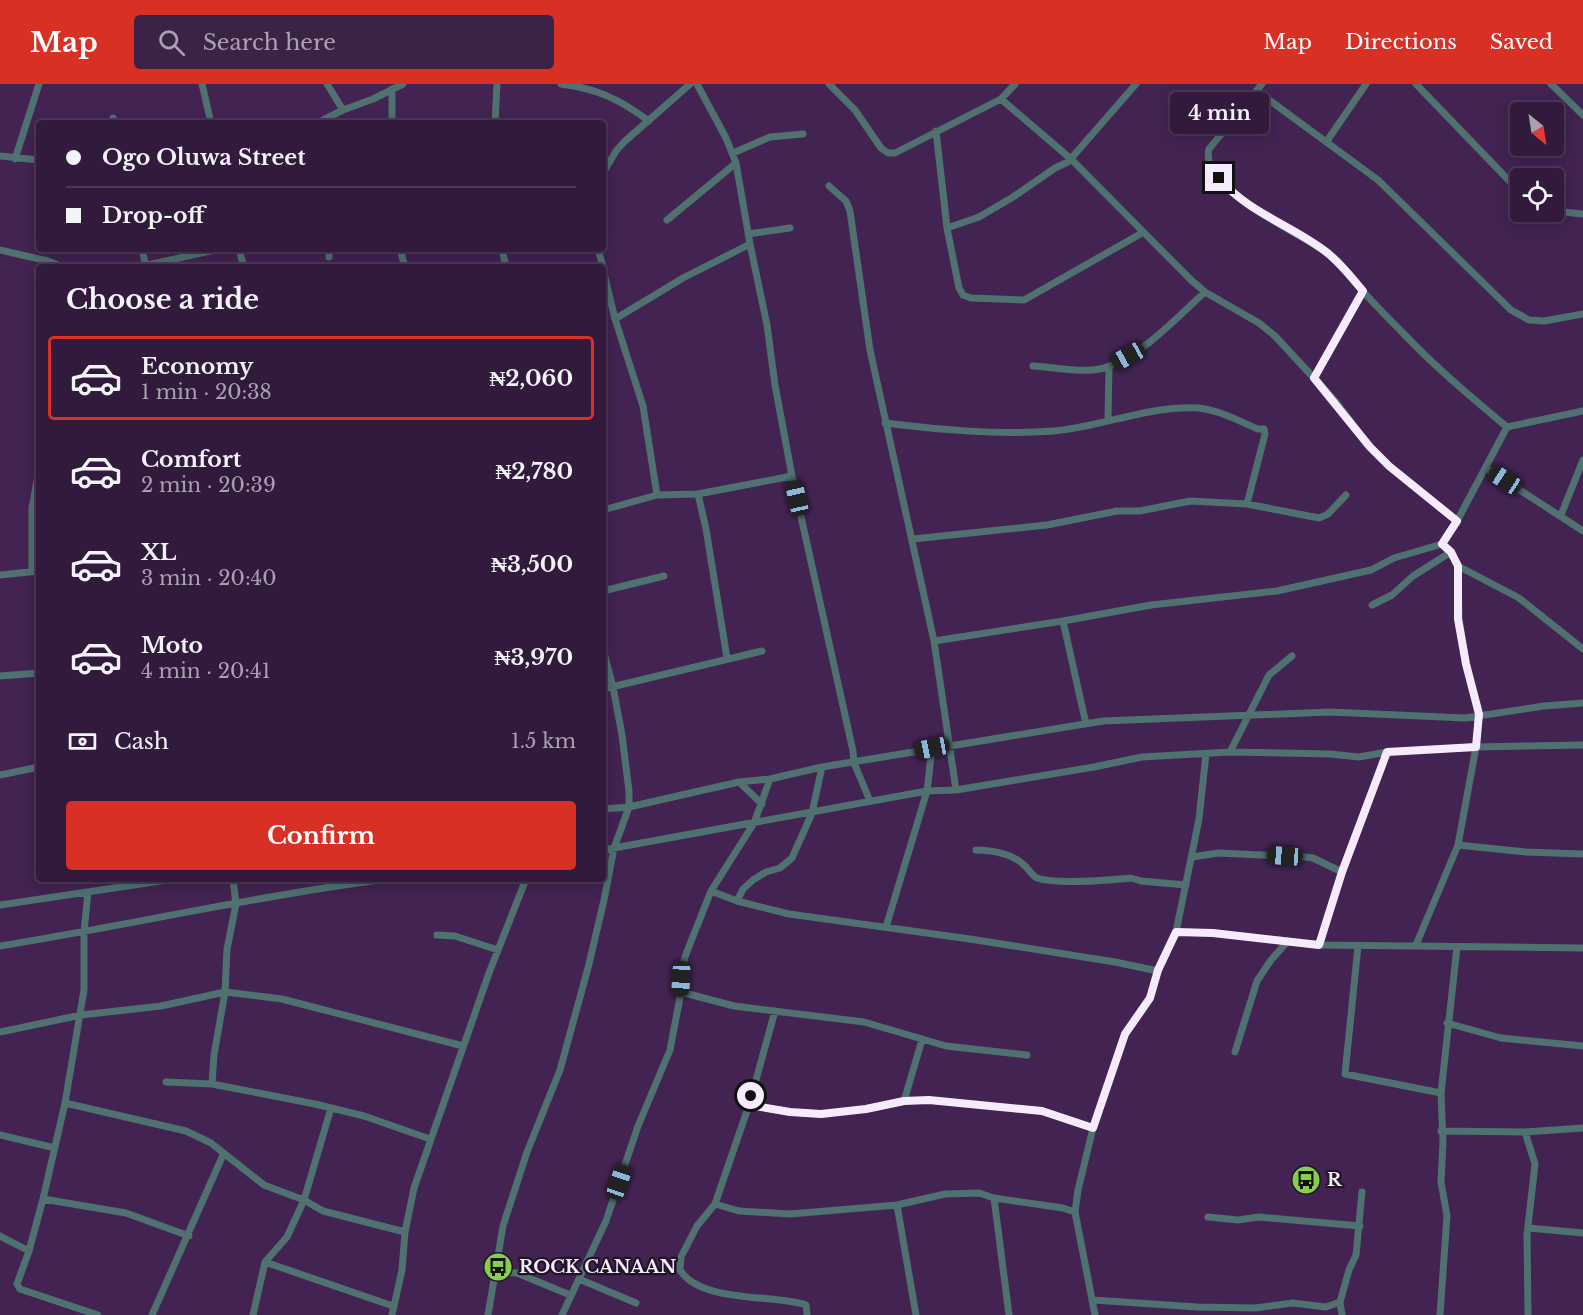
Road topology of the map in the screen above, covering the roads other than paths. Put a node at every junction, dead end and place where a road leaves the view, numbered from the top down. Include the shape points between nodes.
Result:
1 (39, 84) edge
2 (202, 84) edge
3 (327, 84) edge
4 (403, 84) edge
5 (497, 84) edge
6 (561, 84) edge
7 (690, 84) edge
8 (697, 84) edge
9 (829, 84) edge
10 (1015, 84) edge
11 (1136, 84) edge
12 (1366, 84) edge
13 (1416, 84) edge
14 (1551, 84) edge
15 (586, 86) edge
16 (1260, 88) edge
17 (392, 89) junction
18 (1001, 99) junction
19 (343, 110) junction
20 (1583, 115) edge
21 (210, 120) edge
22 (323, 120) edge
23 (393, 120) edge
24 (495, 120) edge
25 (649, 121) junction
26 (936, 131) junction
27 (802, 134) dead end
28 (1327, 141) junction
29 (733, 153) junction
30 (0, 156) edge
31 (15, 159) junction
32 (1071, 159) junction
33 (36, 160) edge
34 (736, 162) junction
35 (606, 168) edge
36 (1510, 182) edge
37 (829, 186) dead end
38 (1564, 212) edge
39 (1583, 214) edge
40 (667, 220) dead end
41 (790, 228) dead end
42 (947, 228) junction
43 (1142, 233) junction
44 (748, 234) junction
45 (750, 244) junction
46 (0, 250) edge
47 (207, 252) edge
48 (56, 264) edge
49 (158, 264) edge
50 (606, 281) edge
51 (1363, 291) junction
52 (1205, 292) junction
53 (1583, 314) edge
54 (615, 319) junction
55 (1033, 366) dead end
56 (1109, 366) junction
57 (1314, 378) junction
58 (1583, 411) edge
59 (1108, 420) junction
60 (885, 423) junction
61 (1507, 427) junction
62 (1583, 460) edge
63 (1486, 468) junction
64 (792, 476) junction
65 (36, 486) edge
66 (698, 494) junction
67 (657, 495) junction
68 (1346, 495) dead end
69 (1247, 504) junction
70 (606, 509) edge
71 (1561, 515) junction
72 (1457, 521) junction
73 (1583, 531) edge
74 (913, 539) junction
75 (1442, 544) junction
76 (1451, 552) junction
77 (1458, 566) junction
78 (35, 570) edge
79 (0, 575) edge
80 (664, 576) dead end
81 (606, 590) edge
82 (1372, 605) dead end
83 (1063, 621) junction
84 (934, 641) junction
85 (1583, 649) edge
86 (762, 651) dead end
87 (1292, 656) dead end
88 (727, 658) junction
89 (606, 660) edge
90 (36, 673) edge
91 (0, 676) edge
92 (613, 687) junction
93 (606, 688) edge
94 (1583, 703) edge
95 (1249, 714) junction
96 (1479, 714) junction
97 (1086, 724) junction
98 (1583, 745) edge
99 (949, 746) junction
100 (1476, 747) junction
101 (932, 748) junction
102 (1230, 752) junction
103 (1387, 752) junction
104 (1206, 754) junction
105 (854, 763) junction
106 (822, 767) junction
107 (36, 768) edge
108 (0, 775) edge
109 (770, 779) junction
110 (739, 782) junction
111 (956, 790) junction
112 (927, 791) junction
113 (870, 801) junction
114 (762, 804) junction
115 (629, 807) junction
116 (606, 809) edge
117 (812, 813) junction
118 (754, 822) junction
119 (1458, 845) junction
120 (614, 848) junction
121 (606, 849) edge
122 (976, 850) dead end
123 (1583, 854) edge
124 (1192, 857) junction
125 (1342, 872) junction
126 (154, 882) edge
127 (233, 882) edge
128 (349, 882) edge
129 (525, 882) edge
130 (1186, 885) junction
131 (711, 891) junction
132 (88, 892) junction
133 (737, 901) junction
134 (235, 903) junction
135 (0, 905) edge
136 (886, 927) junction
137 (84, 932) junction
138 (1176, 932) junction
139 (437, 935) dead end
140 (1288, 940) junction
141 (0, 945) edge
142 (1319, 945) junction
143 (1416, 945) junction
144 (1358, 946) junction
145 (1457, 947) junction
146 (1583, 948) edge
147 (498, 950) junction
148 (1158, 970) junction
149 (225, 992) junction
150 (681, 992) junction
151 (775, 1011) junction
152 (81, 1015) junction
153 (1447, 1023) junction
154 (0, 1032) edge
155 (922, 1041) junction
156 (463, 1046) junction
157 (1583, 1046) edge
158 (1235, 1052) dead end
159 (1027, 1055) dead end
160 (166, 1082) dead end
161 (212, 1084) junction
162 (1441, 1093) junction
163 (904, 1101) junction
164 (65, 1103) junction
165 (76, 1105) junction
166 (749, 1105) junction
167 (331, 1108) junction
168 (63, 1113) junction
169 (1093, 1128) junction
170 (1583, 1128) edge
171 (1441, 1131) junction
172 (1525, 1132) junction
173 (0, 1135) edge
174 (430, 1139) junction
175 (55, 1148) junction
176 (224, 1155) junction
177 (1362, 1192) dead end
178 (994, 1198) junction
179 (43, 1199) junction
180 (304, 1200) junction
181 (715, 1203) junction
182 (897, 1205) junction
183 (1075, 1212) junction
184 (1208, 1217) dead end
185 (1360, 1226) junction
186 (1529, 1228) junction
187 (405, 1232) junction
188 (1583, 1233) edge
189 (0, 1236) edge
190 (189, 1236) junction
191 (29, 1251) junction
192 (265, 1262) junction
193 (495, 1272) junction
194 (579, 1279) junction
195 (570, 1295) junction
196 (1093, 1300) junction
197 (1340, 1302) junction
198 (636, 1303) dead end
199 (393, 1306) junction
200 (1326, 1306) junction
201 (98, 1315) edge
202 (152, 1315) edge
203 (253, 1315) edge
204 (392, 1315) edge
205 (488, 1315) edge
206 (562, 1315) edge
207 (807, 1315) edge
208 (916, 1315) edge
209 (1009, 1315) edge
210 (1095, 1315) edge
211 (1341, 1315) edge
212 (1440, 1315) edge
213 (1528, 1315) edge

1 - 31 street
2 - 21 street
3 - 19 street
4 - 17 street
5 - 24 street
6 - 15 street
7 - 25 street
8 - 29 street
9 - 26 street via 888,153
10 - 18 street
11 - 32 street
12 - 28 street
13 - 36 street
14 - 20 street
15 - 25 street via 622,102
16 - 28 street
16 - 51 street via 1209,149 1211,168 1247,204 1333,257
17 - 19 street
17 - 23 street
18 - 26 street
18 - 32 street
19 - 22 street
25 - 35 street via 620,146
26 - 42 street
27 - 29 street via 770,137
28 - 53 street via 1378,180 1511,310 1529,320 1544,321
29 - 34 street
30 - 31 street
31 - 33 street
32 - 42 street via 989,212
32 - 43 street
34 - 40 street
34 - 44 street
37 - 60 street via 846,201 850,211
38 - 39 street
41 - 44 street
42 - 43 street via 963,295 1020,301
43 - 52 street
44 - 45 street
45 - 54 street
45 - 64 street
46 - 48 street
47 - 49 street
50 - 54 street
51 - 57 street
51 - 61 street via 1425,356
52 - 56 street via 1146,346
52 - 57 street via 1267,329
54 - 67 street via 643,406
55 - 56 street via 1093,370
56 - 59 street
57 - 72 street via 1370,447
58 - 61 street
59 - 60 street via 1053,431 961,432
59 - 69 street via 1199,408 1264,429
60 - 74 street
61 - 63 street
62 - 71 street
63 - 71 street
63 - 72 street
64 - 66 street
64 - 105 street
65 - 78 street via 32,508
66 - 67 street
66 - 88 street
67 - 70 street
68 - 69 street via 1319,518
69 - 74 street via 1190,501 1047,525
71 - 73 street
72 - 75 street
74 - 84 street
75 - 76 street
75 - 83 street via 1394,558 1371,570 1276,591 1151,605
76 - 77 street
76 - 82 street
77 - 85 street via 1519,598
77 - 96 street via 1458,619
78 - 79 street
80 - 81 street
83 - 84 street
83 - 97 street
84 - 99 street
86 - 88 street
87 - 95 street via 1269,675
88 - 92 street
89 - 92 street
90 - 91 street
92 - 93 street
92 - 115 street
94 - 96 street
95 - 96 street via 1330,712 1455,718
95 - 97 street
95 - 102 street
96 - 100 street
97 - 99 street
98 - 100 street
99 - 101 street
99 - 111 street
100 - 103 street
100 - 119 street
101 - 105 street
101 - 112 street
102 - 103 street via 1359,757
102 - 104 street
103 - 125 street
104 - 111 street via 1127,759
104 - 124 street
105 - 106 street
105 - 113 street
106 - 109 street
106 - 117 street
107 - 108 street
109 - 110 street
109 - 114 street
110 - 114 street
110 - 115 street
111 - 112 street
112 - 113 street
112 - 136 street
113 - 117 street
114 - 118 street
115 - 116 street
115 - 120 street
117 - 118 street
117 - 133 street via 792,858 753,880 742,889
118 - 120 street
118 - 131 street
119 - 123 street
119 - 143 street
120 - 121 street
120 - 193 street via 588,968 560,1070 503,1226
122 - 130 street via 1008,855 1036,877 1056,881 1131,878
124 - 125 street via 1218,853 1305,857
124 - 130 street
125 - 142 street
126 - 132 street
127 - 134 street
128 - 134 street
129 - 147 street
130 - 138 street
131 - 133 street
131 - 150 street via 682,967
132 - 135 street
132 - 137 street
133 - 136 street via 789,914
134 - 137 street
134 - 149 street
136 - 148 street
137 - 141 street
137 - 152 street
138 - 140 street
138 - 148 street
139 - 147 street via 455,936
140 - 142 street
140 - 158 street via 1257,981
142 - 144 street
143 - 144 street
143 - 145 street
144 - 162 street via 1345,1074
145 - 146 street
145 - 153 street
147 - 156 street
148 - 169 street via 1150,998 1125,1034
149 - 152 street via 153,1007
149 - 156 street via 282,999
149 - 161 street
150 - 151 street via 734,1006
150 - 194 street via 670,1050 638,1126 606,1221
151 - 155 street via 864,1022
151 - 166 street
152 - 154 street
152 - 164 street
153 - 157 street via 1501,1038
153 - 162 street
155 - 159 street
155 - 163 street
156 - 174 street
160 - 161 street
161 - 167 street
162 - 171 street
163 - 166 street via 821,1114
163 - 169 street via 938,1100 1035,1110
164 - 165 street
164 - 168 street
165 - 168 street
165 - 176 street via 186,1131 211,1143
166 - 181 street
167 - 174 street
167 - 180 street
168 - 175 street
169 - 183 street
170 - 172 street
171 - 172 street
171 - 212 street via 1441,1182 1447,1216
172 - 186 street via 1535,1164
173 - 175 street
174 - 187 street via 410,1200
175 - 179 street
176 - 180 street via 264,1185
176 - 190 street
177 - 185 street
178 - 182 street via 979,1193 945,1194
178 - 183 street
178 - 209 street
179 - 190 street via 126,1213
179 - 191 street
180 - 187 street via 323,1211
180 - 192 street via 287,1237
181 - 182 street via 740,1211 790,1214
181 - 207 street via 681,1257 684,1277 733,1296 806,1305
182 - 208 street
183 - 196 street
184 - 185 street via 1259,1217
185 - 197 street via 1356,1255
186 - 188 street
186 - 213 street
187 - 199 street via 402,1270
189 - 191 street
190 - 202 street
191 - 201 street via 18,1278 20,1289
192 - 199 street
192 - 203 street
193 - 195 street via 517,1273
193 - 205 street
194 - 195 street
194 - 198 street
195 - 206 street
196 - 200 street via 1197,1307 1255,1308 1293,1303
196 - 210 street
197 - 200 street
197 - 211 street
199 - 204 street
200 - 211 street

